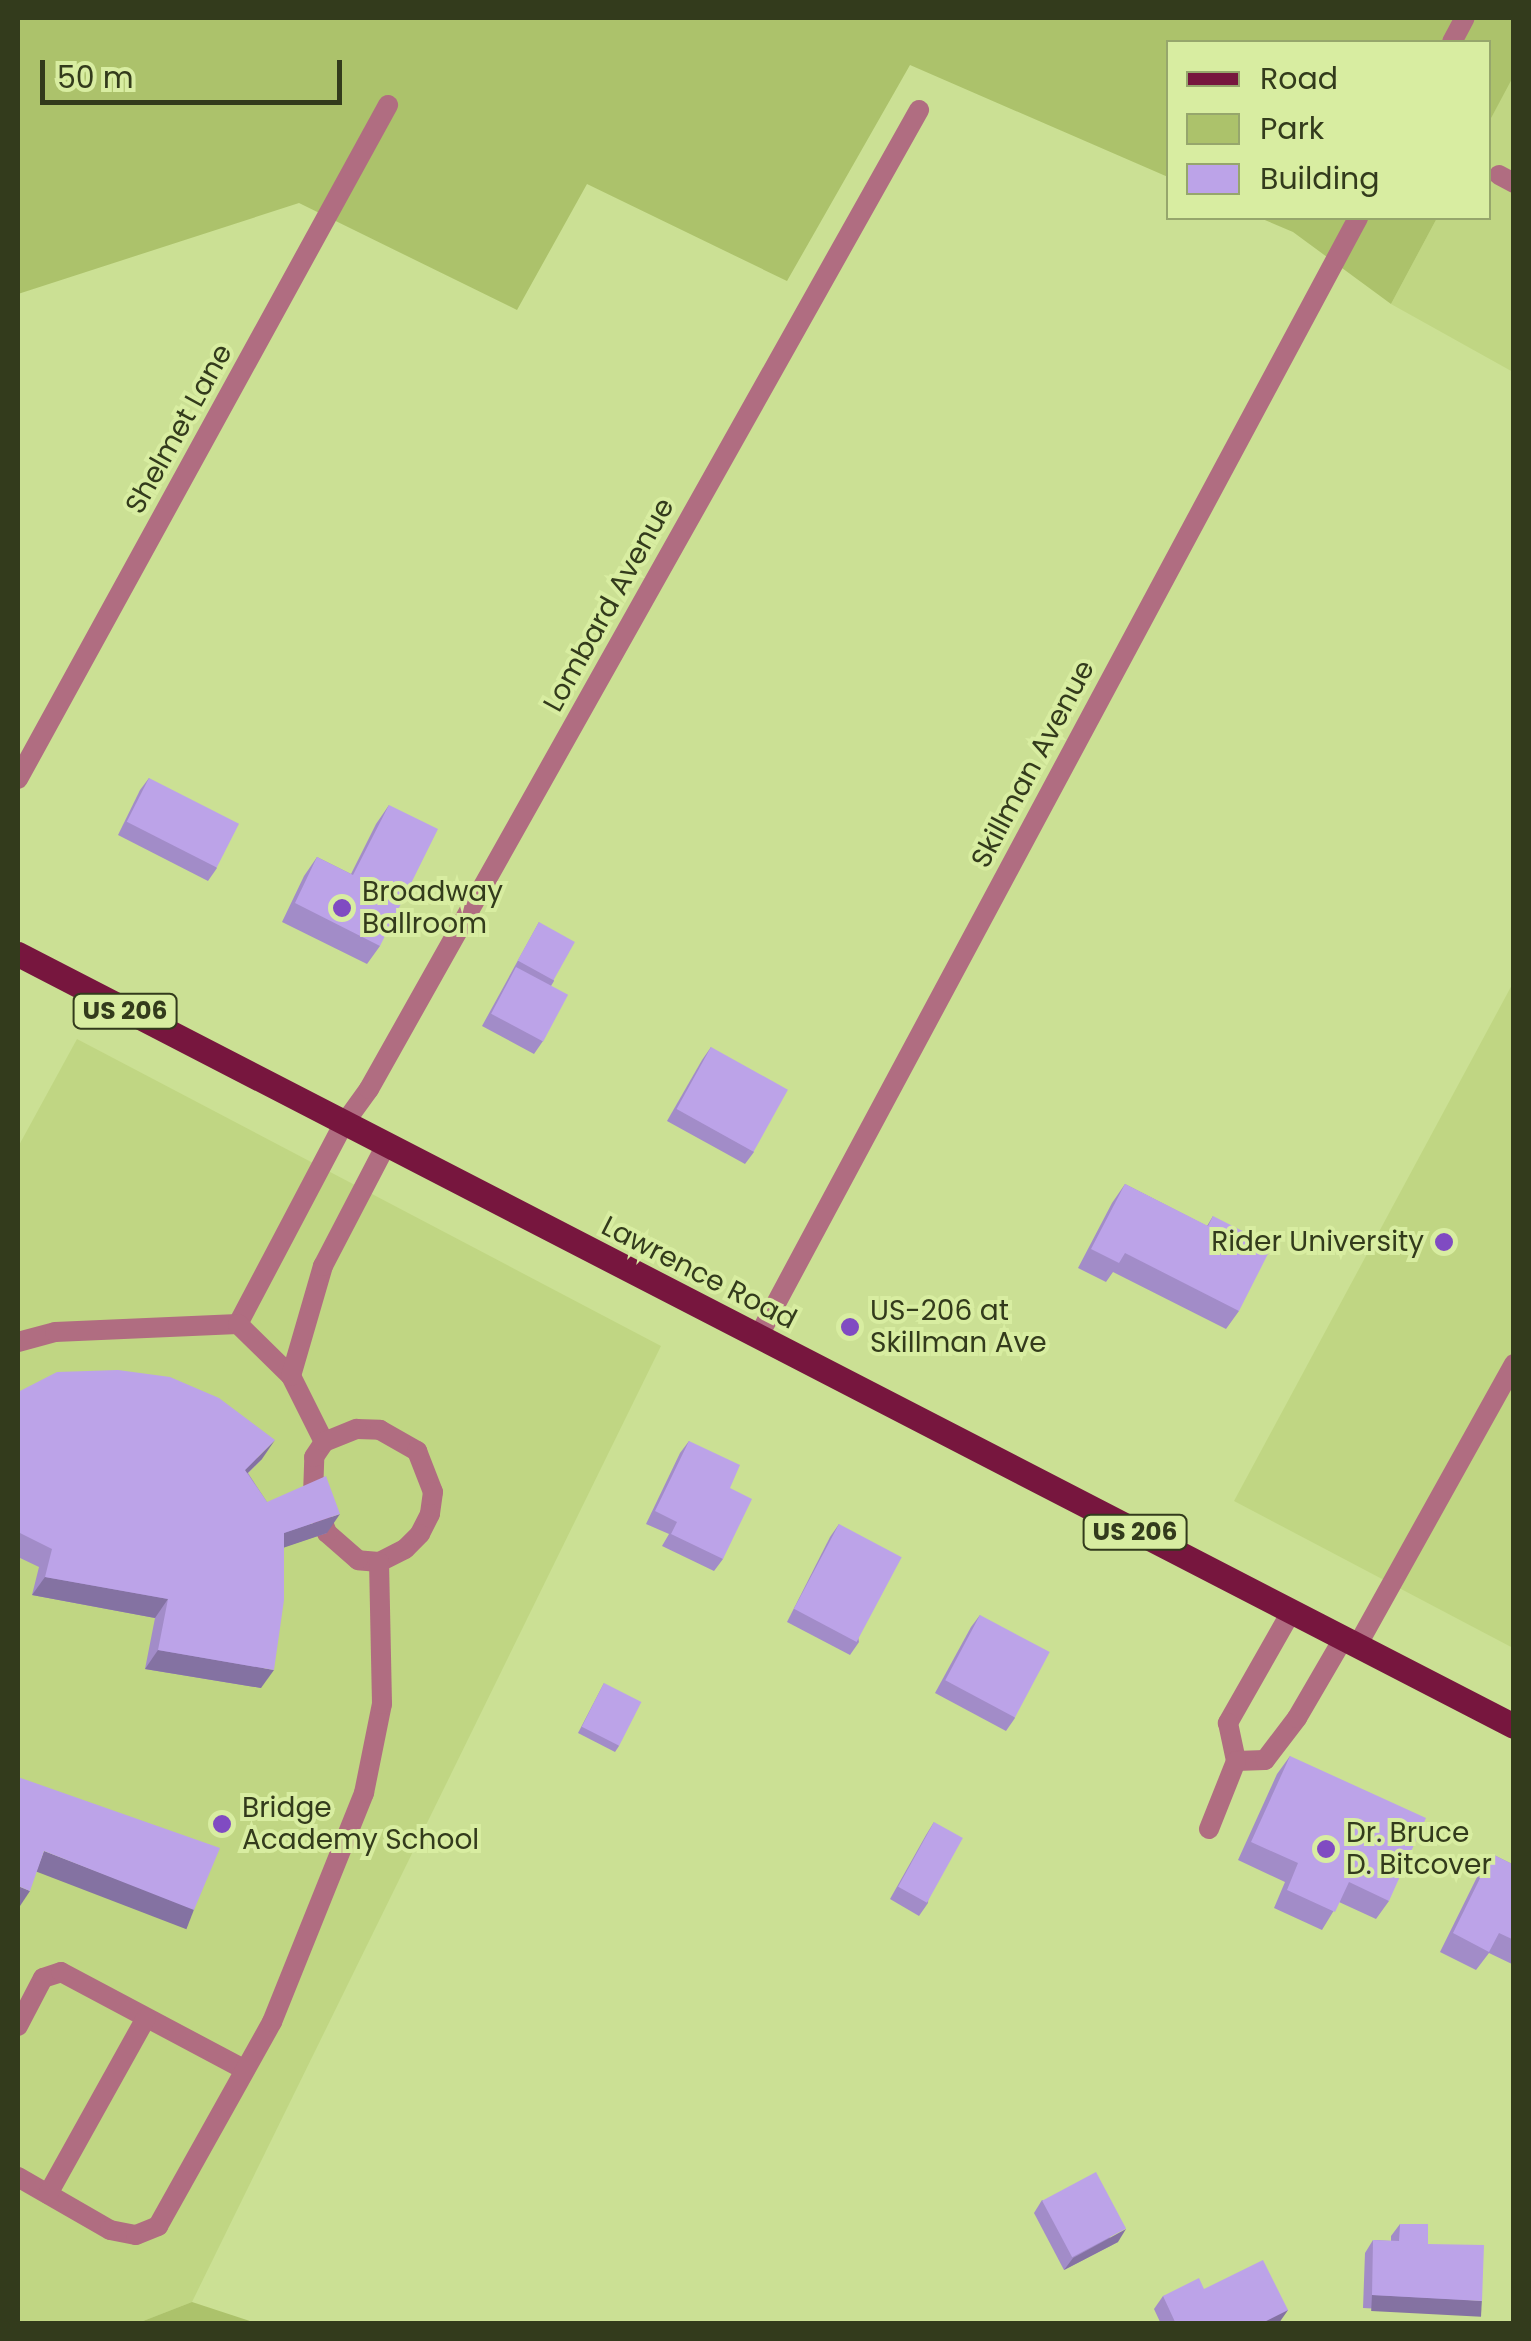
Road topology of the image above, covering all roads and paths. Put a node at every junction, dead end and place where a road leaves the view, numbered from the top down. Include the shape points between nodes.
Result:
1 (1465, 18) edge
2 (1453, 40) edge
3 (388, 106) dead end
4 (919, 110) dead end
5 (1357, 220) edge
6 (18, 779) edge
7 (18, 954) edge
8 (344, 1125) junction
9 (386, 1144) junction
10 (238, 1324) junction
11 (758, 1338) junction
12 (18, 1342) edge
13 (1514, 1364) edge
14 (290, 1376) junction
15 (324, 1442) junction
16 (379, 1562) junction
17 (1290, 1612) junction
18 (1350, 1642) junction
19 (1514, 1726) edge
20 (1236, 1761) junction
21 (1209, 1829) dead end
22 (146, 2018) junction
23 (18, 2026) edge
24 (245, 2070) junction
25 (18, 2176) edge
26 (48, 2194) junction

1 - 2 street
3 - 6 street, Shelmet Lane
4 - 8 street, Lombard Avenue
5 - 11 street, Skillman Avenue
7 - 8 main road, Lawrence Road / US 206
8 - 9 main road, Lawrence Road / US 206
8 - 10 street, Lombard Avenue
9 - 11 main road, Lawrence Road / US 206
9 - 14 street via 323,1266
10 - 12 street via 55,1332
10 - 14 street
11 - 17 main road, Lawrence Road / US 206
13 - 18 street
14 - 15 street
15 - 16 street via 310,1476 320,1520 358,1560
15 - 16 street via 358,1429 380,1430 417,1452 428,1470 430,1514 420,1534
16 - 24 street via 382,1704 364,1793 272,2022
17 - 18 main road, Lawrence Road / US 206
17 - 20 street via 1228,1722
18 - 19 main road, Lawrence Road / US 206
18 - 20 street via 1265,1760
20 - 21 street
22 - 23 street via 61,1972 43,1978
22 - 24 street
22 - 26 street
24 - 26 street via 158,2226 136,2235 110,2230
25 - 26 street

